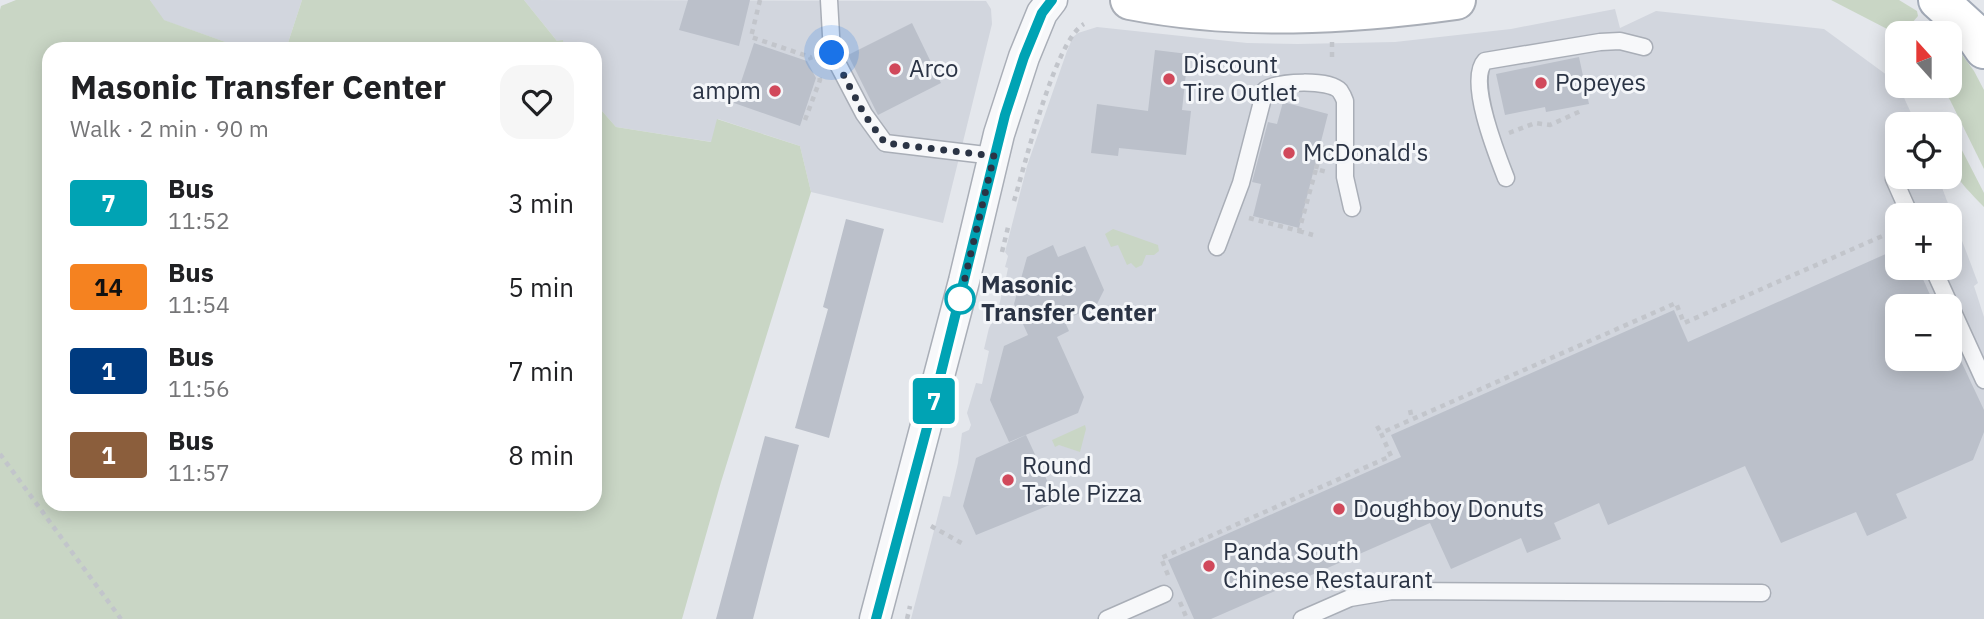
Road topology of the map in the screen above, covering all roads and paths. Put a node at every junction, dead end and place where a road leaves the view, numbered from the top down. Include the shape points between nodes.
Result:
1 (760, 0) edge
2 (829, 0) edge
3 (1052, 0) edge
4 (1130, 0) edge
5 (1938, 0) edge
6 (1442, 1) edge
7 (1084, 24) dead end
8 (1332, 38) dead end
9 (1644, 47) dead end
10 (1984, 49) edge
11 (1332, 62) dead end
12 (1583, 110) dead end
13 (804, 120) dead end
14 (1505, 135) dead end
15 (994, 156) junction
16 (1345, 177) junction
17 (1506, 178) dead end
18 (1252, 208) dead end
19 (1352, 208) dead end
20 (1299, 232) junction
21 (1314, 235) dead end
22 (1885, 235) edge
23 (1217, 247) dead end
24 (1000, 260) dead end
25 (1938, 280) edge
26 (1984, 380) edge
27 (1410, 410) dead end
28 (1412, 419) junction
29 (1377, 426) dead end
30 (1381, 433) junction
31 (0, 454) edge
32 (927, 538) dead end
33 (965, 545) dead end
34 (1161, 558) dead end
35 (1762, 593) dead end
36 (1164, 594) dead end
37 (913, 595) dead end
38 (121, 619) edge
39 (876, 619) edge
40 (907, 619) edge
41 (1107, 619) edge
42 (1302, 619) edge

1 - 13 path via 751,37 810,57 820,80
2 - 15 lane via 832,53 885,143
3 - 15 street via 1024,57
4 - 6 main road via 1213,12 1311,14
5 - 10 main road
7 - 24 path via 1072,33 1057,63
8 - 11 path
9 - 17 lane via 1600,42 1485,61 1478,78 1491,140
12 - 14 path via 1549,125 1535,123
15 - 39 street
16 - 19 lane
16 - 20 path via 1316,169
16 - 23 lane via 1345,102 1338,89 1298,83 1268,87
18 - 20 path via 1249,218
20 - 21 path
22 - 28 path via 1684,323 1676,303
25 - 26 lane
27 - 28 path
28 - 30 path
29 - 30 path
30 - 34 path via 1391,456
31 - 38 path
32 - 33 path via 931,525
35 - 42 lane via 1392,591 1350,598
36 - 41 lane
37 - 40 path

